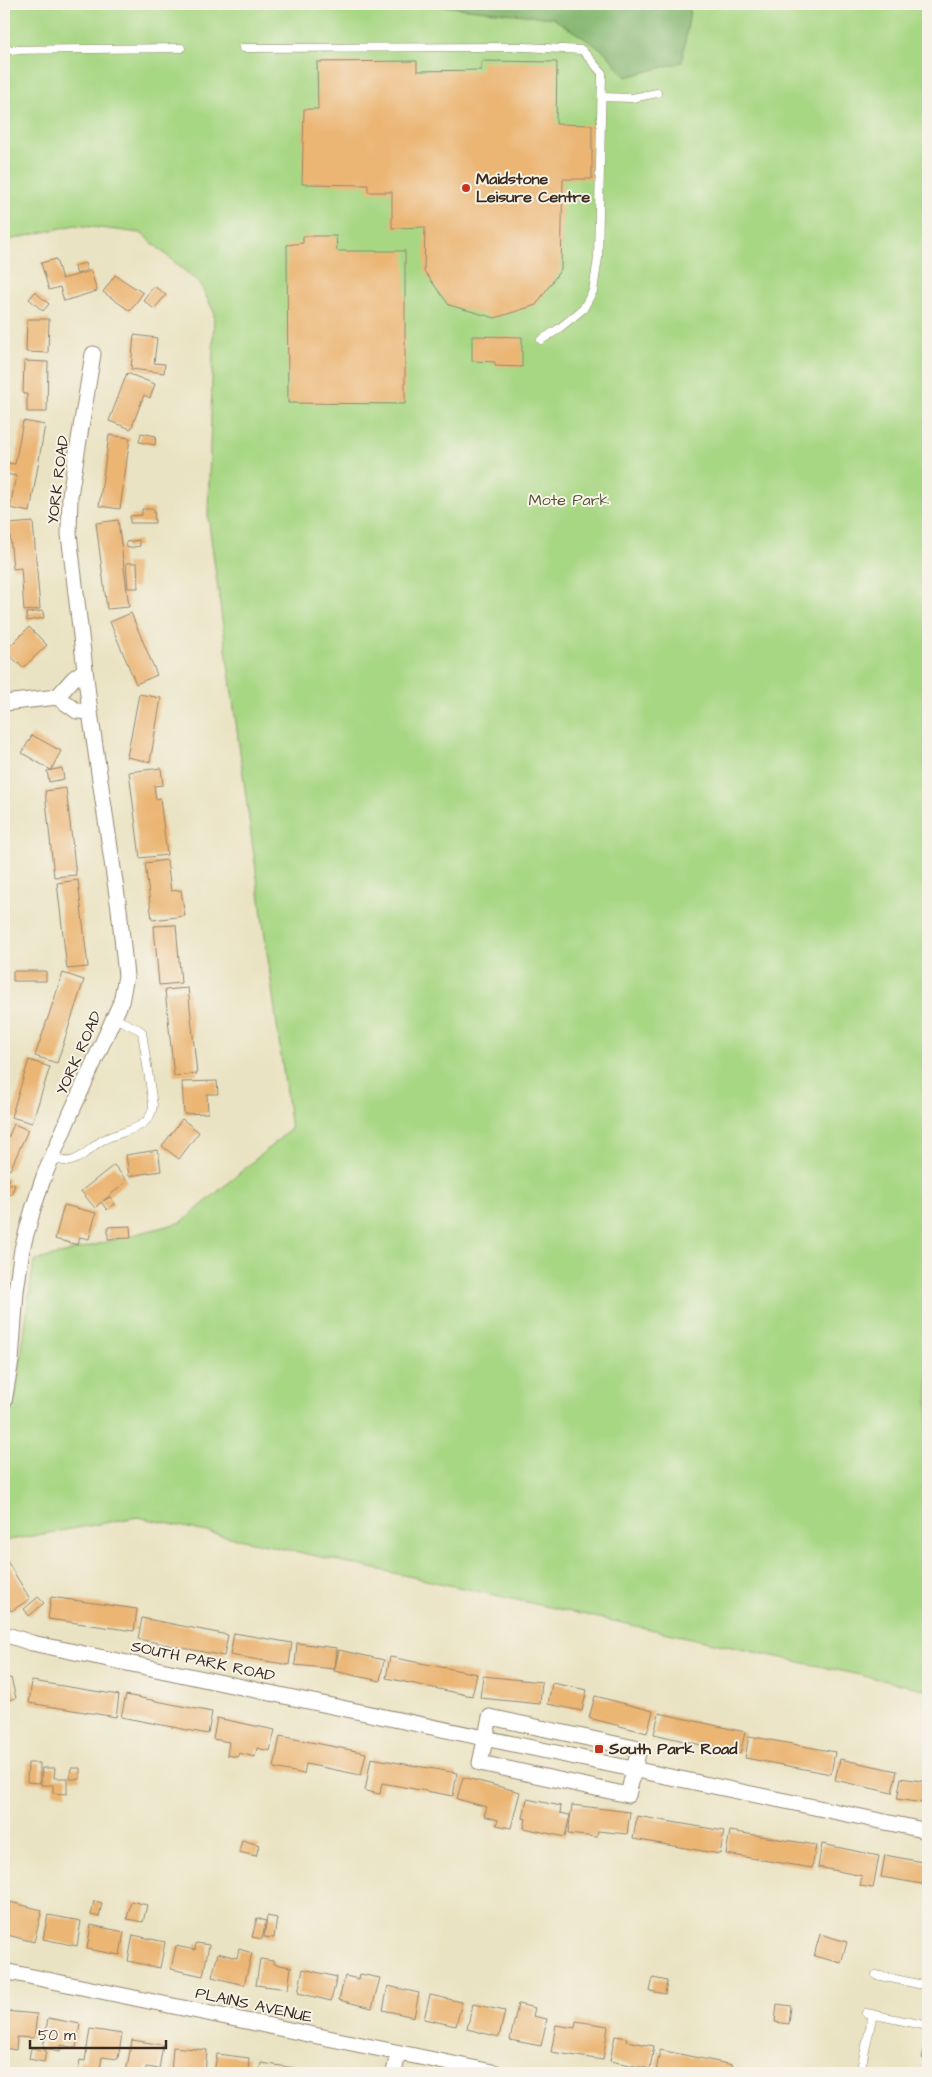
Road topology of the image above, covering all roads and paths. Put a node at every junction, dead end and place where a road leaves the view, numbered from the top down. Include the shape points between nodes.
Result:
1 (181, 48) dead end
2 (243, 48) dead end
3 (4, 50) edge
4 (657, 93) dead end
5 (602, 97) junction
6 (541, 340) dead end
7 (93, 354) dead end
8 (85, 670) junction
9 (57, 697) junction
10 (4, 703) edge
11 (90, 712) junction
12 (114, 1018) junction
13 (52, 1158) junction
14 (4, 1401) edge
15 (4, 1634) edge
16 (485, 1738) junction
17 (634, 1769) junction
18 (928, 1831) edge
19 (4, 1971) edge
20 (876, 1975) dead end
21 (928, 1986) edge
22 (928, 2026) edge
23 (398, 2053) junction
24 (394, 2073) edge
25 (497, 2073) edge
26 (860, 2073) edge

1 - 3 lane
2 - 5 lane via 525,47 582,50 602,73
4 - 5 lane via 632,98
5 - 6 lane via 598,258 593,291 583,308
7 - 8 street, YORK ROAD via 70,496 69,526
8 - 9 street
8 - 11 street, YORK ROAD
9 - 10 street
9 - 11 street via 77,711
11 - 12 street, YORK ROAD via 125,961 125,988
12 - 13 street, YORK ROAD
12 - 13 lane via 142,1032 153,1105 151,1116 142,1126 103,1140 75,1160 67,1162
13 - 14 street, YORK ROAD via 22,1249 12,1322 12,1361
15 - 16 street, SOUTH PARK ROAD via 32,1643
16 - 17 street, SOUTH PARK ROAD
16 - 17 street via 490,1717 639,1749
16 - 17 street via 480,1763 628,1795
17 - 18 street, SOUTH PARK ROAD
19 - 23 street, PLAINS AVENUE
20 - 21 lane
22 - 26 lane via 870,2014
23 - 24 street
23 - 25 street, PLAINS AVENUE

